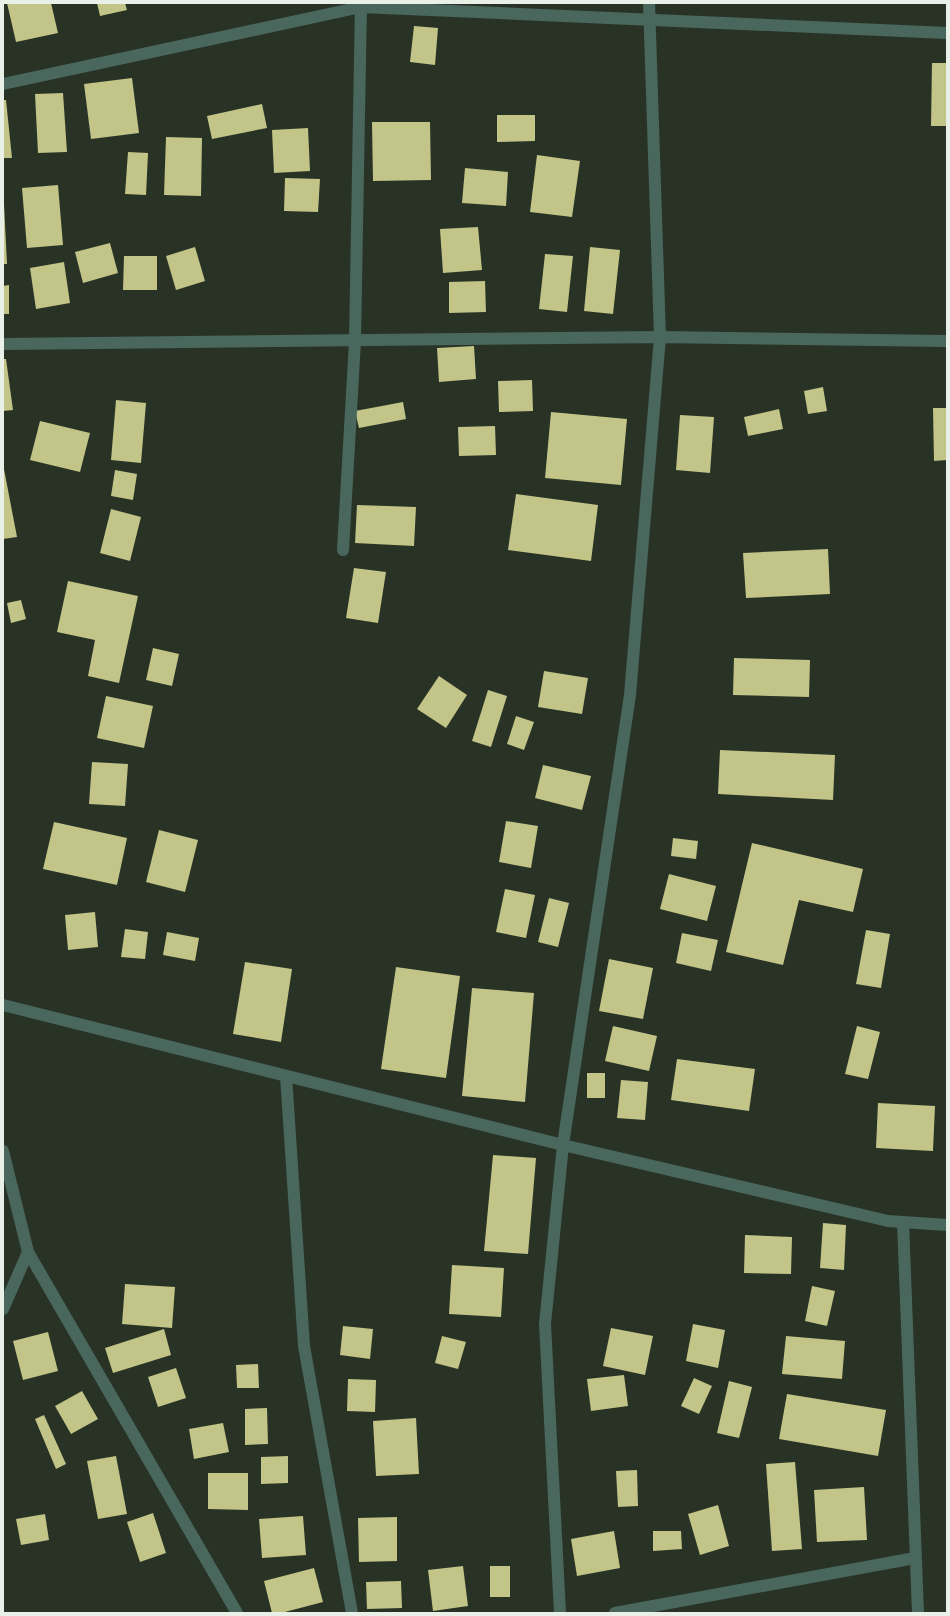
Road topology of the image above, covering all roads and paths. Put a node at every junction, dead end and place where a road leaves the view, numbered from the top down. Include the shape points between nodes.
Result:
1 (649, 3) edge
2 (361, 5) edge
3 (649, 20) junction
4 (947, 33) edge
5 (3, 84) edge
6 (660, 337) junction
7 (355, 340) junction
8 (947, 341) edge
9 (3, 344) edge
10 (342, 550) dead end
11 (3, 1006) edge
12 (286, 1076) junction
13 (563, 1145) junction
14 (3, 1151) edge
15 (903, 1222) junction
16 (947, 1225) edge
17 (28, 1252) junction
18 (3, 1308) edge
19 (915, 1558) junction
20 (237, 1613) edge
21 (352, 1613) edge
22 (560, 1613) edge
23 (615, 1613) edge
24 (918, 1613) edge

1 - 3 street
2 - 3 street
2 - 5 street
2 - 7 street
3 - 4 street
3 - 6 street
6 - 7 street
6 - 8 street
6 - 13 street via 630,695
7 - 9 street
7 - 10 street
11 - 12 street
12 - 13 street
12 - 21 street via 304,1346
13 - 15 street via 888,1221
13 - 22 street via 545,1324
14 - 17 street
15 - 16 street
15 - 19 street
17 - 18 street
17 - 20 street
19 - 23 street
19 - 24 street

